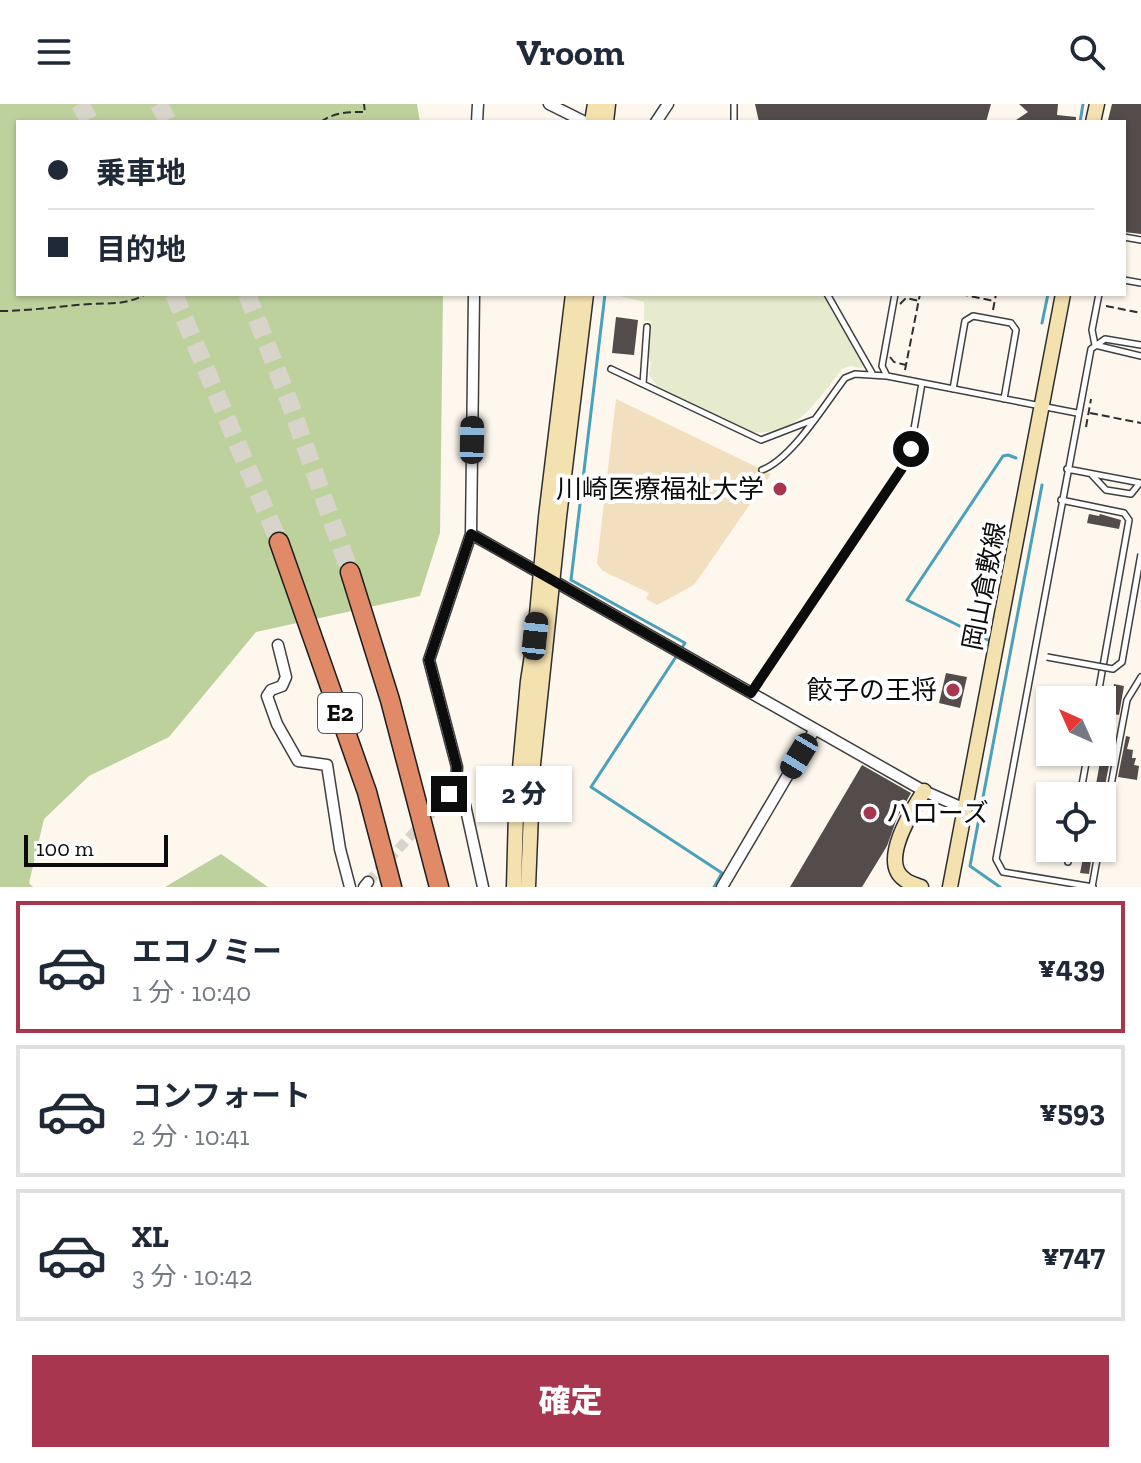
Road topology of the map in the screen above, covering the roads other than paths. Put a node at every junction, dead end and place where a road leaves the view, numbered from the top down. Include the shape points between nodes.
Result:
1 (549, 104) edge
2 (581, 120) edge
3 (474, 296) edge
4 (573, 296) edge
5 (586, 296) edge
6 (828, 296) edge
7 (895, 296) edge
8 (1063, 296) edge
9 (1099, 296) edge
10 (647, 327) dead end
11 (1095, 345) junction
12 (1141, 345) edge
13 (1141, 356) edge
14 (611, 369) dead end
15 (872, 374) junction
16 (887, 376) junction
17 (922, 383) junction
18 (643, 384) junction
19 (953, 389) junction
20 (1004, 399) junction
21 (1043, 407) junction
22 (1077, 413) junction
23 (813, 420) junction
24 (1067, 469) junction
25 (762, 470) dead end
26 (1092, 474) junction
27 (1140, 483) edge
28 (1061, 500) junction
29 (471, 534) junction
30 (279, 542) tunnel mouth
31 (1141, 554) edge
32 (350, 572) tunnel mouth
33 (547, 577) junction
34 (278, 645) dead end
35 (1034, 655) junction
36 (1141, 677) edge
37 (1099, 686) edge
38 (751, 693) junction
39 (815, 729) junction
40 (457, 774) junction
41 (1112, 782) edge
42 (924, 791) junction
43 (465, 805) junction
44 (965, 809) junction
45 (1096, 862) edge
46 (1063, 885) edge
47 (350, 887) edge
48 (392, 887) edge
49 (439, 887) edge
50 (483, 887) edge
51 (514, 887) edge
52 (528, 887) edge
53 (722, 887) edge
54 (921, 887) edge
55 (950, 887) edge
56 (1092, 887) edge

1 - 2 street
3 - 29 street
4 - 33 street
5 - 33 street
6 - 15 lane
7 - 16 lane via 882,366
8 - 21 street, 岡山倉敷線
9 - 11 lane via 1092,330
10 - 18 lane
11 - 12 lane via 1105,339
11 - 13 lane
11 - 22 lane
14 - 18 lane
15 - 16 lane
15 - 23 lane via 845,378
16 - 17 lane
17 - 19 lane
17 - 38 lane via 909,458
18 - 23 lane via 761,440
19 - 20 lane
19 - 20 lane via 965,321 973,316 991,319 1011,323 1016,330
20 - 21 lane
21 - 22 lane
21 - 44 street, 岡山倉敷線
22 - 24 lane
23 - 25 lane
24 - 26 lane
24 - 28 lane
26 - 27 lane
26 - 27 lane via 1106,490 1131,494
28 - 35 lane
28 - 37 lane via 1124,513 1129,520
29 - 33 street
29 - 40 street via 429,660
30 - 48 highway, E2 via 354,753
31 - 35 lane, bridge via 1118,667
32 - 49 highway, E2
33 - 38 street
33 - 51 street via 520,762
33 - 52 street
34 - 47 street via 286,677 267,696 298,761 327,765
35 - 46 lane via 996,859 1003,872
36 - 41 lane via 1127,700
38 - 39 street
39 - 42 street
39 - 53 street
40 - 43 street
40 - 43 street via 444,800 455,798
42 - 44 street
42 - 54 street via 901,831 895,862 903,879
43 - 50 street
44 - 55 street, 岡山倉敷線
45 - 56 lane
46 - 56 lane

